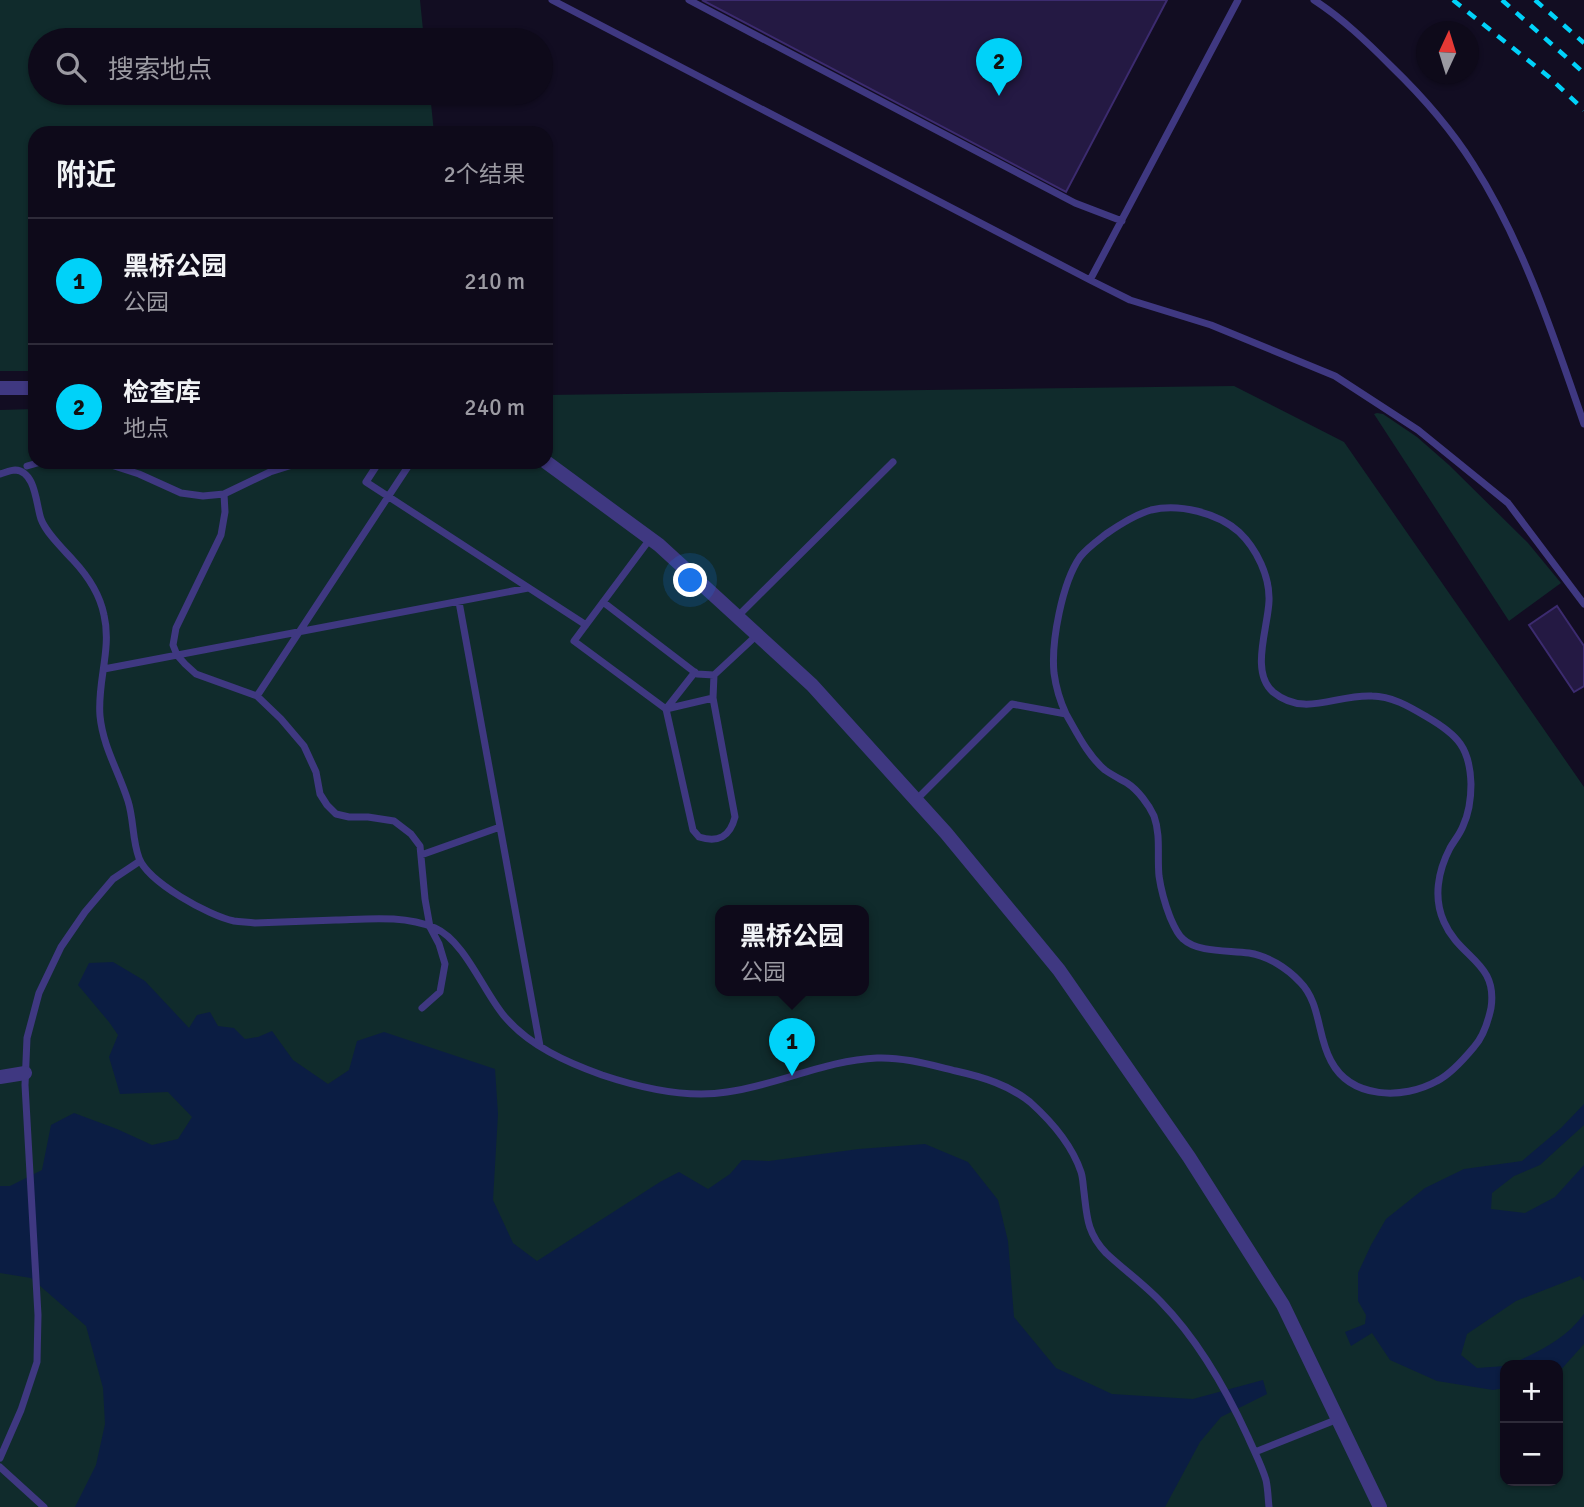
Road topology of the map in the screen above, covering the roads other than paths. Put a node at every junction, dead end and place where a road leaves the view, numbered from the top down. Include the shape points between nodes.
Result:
1 (552, 0) edge
2 (689, 0) edge
3 (1238, 0) edge
4 (1314, 0) edge
5 (1122, 221) junction
6 (1090, 281) junction
7 (0, 388) edge
8 (28, 388) edge
9 (1584, 424) edge
10 (893, 462) dead end
11 (553, 467) edge
12 (123, 469) edge
13 (280, 469) edge
14 (374, 469) edge
15 (406, 469) edge
16 (0, 474) edge
17 (224, 494) junction
18 (388, 497) junction
19 (650, 538) junction
20 (528, 588) junction
21 (459, 602) junction
22 (603, 602) junction
23 (1584, 604) edge
24 (737, 617) junction
25 (586, 625) junction
26 (299, 632) junction
27 (757, 635) junction
28 (177, 655) junction
29 (104, 669) junction
30 (695, 672) junction
31 (714, 676) junction
32 (257, 696) junction
33 (713, 698) junction
34 (666, 709) junction
35 (1066, 714) junction
36 (916, 800) junction
37 (500, 827) junction
38 (421, 855) junction
39 (140, 861) junction
40 (430, 927) junction
41 (422, 1007) dead end
42 (540, 1046) junction
43 (25, 1073) junction
44 (0, 1077) edge
45 (1338, 1419) junction
46 (1255, 1452) junction
47 (0, 1458) edge
48 (0, 1467) edge
49 (41, 1504) edge
50 (1269, 1507) edge
51 (1380, 1507) edge

1 - 6 lane
2 - 5 lane via 1075,203
3 - 5 lane
4 - 9 lane via 1366,41 1411,86 1473,163 1533,285
5 - 6 lane
6 - 23 lane via 1335,376 1418,430 1508,503
7 - 8 street
10 - 24 lane
11 - 19 street
12 - 17 lane via 181,493
13 - 17 lane
14 - 18 lane via 366,482
15 - 18 lane
16 - 29 lane via 24,473 34,489 41,521 99,597 105,616
17 - 28 lane via 221,535 176,628 173,645
18 - 20 lane
18 - 26 lane
19 - 22 lane
19 - 24 street
20 - 21 lane
20 - 25 lane
21 - 26 lane
21 - 37 lane
22 - 25 lane
22 - 30 lane
24 - 27 street
25 - 34 lane via 574,640
26 - 28 lane
26 - 32 lane
27 - 31 lane
27 - 36 street via 811,685
28 - 29 lane
28 - 32 lane via 196,674
29 - 39 lane via 100,698 103,737 128,800
30 - 31 lane
30 - 34 lane
31 - 33 lane
32 - 38 lane via 304,746 327,805 349,817 394,821 411,834
33 - 34 lane
33 - 34 lane via 735,817 731,831 713,840 699,837 693,830
35 - 35 lane via 1104,769 1133,787 1153,812 1164,901 1183,940 1196,947 1252,953 1288,971 1304,985 1331,1063 1346,1081 1378,1092 1420,1089 1441,1079 1476,1045 1490,1012 1493,992 1489,977 1453,938 1437,899 1443,861 1464,825 1470,804 1469,759 1459,740 1442,725 1388,698 1356,696 1308,705 1293,703 1269,689 1261,654 1268,585 1251,545 1239,531 1207,514 1154,509 1112,530 1079,558 1063,597 1055,649 1055,680
35 - 36 lane via 1012,704
36 - 45 street via 1059,970 1189,1157 1283,1306
37 - 38 lane
37 - 42 lane
38 - 40 lane
39 - 40 lane via 180,896 206,912 234,921 394,919
39 - 43 lane via 113,879 61,947 39,993 27,1038
40 - 41 lane via 445,964 444,979 440,992
40 - 42 lane via 455,943 504,1016
42 - 46 lane via 603,1075 644,1088 685,1093 724,1093 854,1060 880,1058 982,1077 1014,1091 1052,1124 1070,1149 1082,1172 1088,1225 1094,1236 1163,1303 1191,1338
43 - 44 street
43 - 47 lane via 37,1362
45 - 46 lane
45 - 51 street
46 - 50 lane
48 - 49 lane

